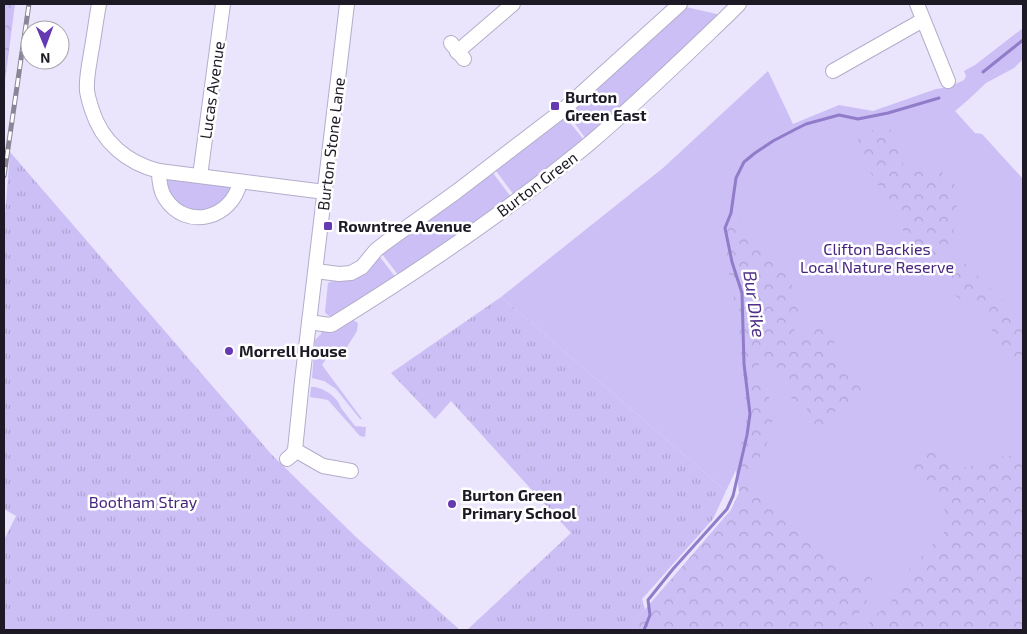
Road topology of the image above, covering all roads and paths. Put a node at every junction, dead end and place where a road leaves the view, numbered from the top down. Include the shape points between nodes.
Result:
1 (99, 4) edge
2 (223, 4) edge
3 (347, 4) edge
4 (513, 4) edge
5 (680, 4) edge
6 (740, 4) edge
7 (917, 4) edge
8 (923, 20) junction
9 (457, 51) dead end
10 (833, 71) dead end
11 (948, 81) dead end
12 (159, 171) junction
13 (200, 176) junction
14 (240, 182) junction
15 (325, 192) junction
16 (316, 271) junction
17 (309, 322) junction
18 (351, 472) dead end

1 - 12 street via 87,79 87,93 94,117 106,138 122,155
2 - 13 street, Lucas Avenue
3 - 15 street, Burton Stone Lane
4 - 9 street
5 - 16 street via 572,102 463,187 384,243 362,267 352,273
6 - 17 street, Burton Green via 617,119 515,201 401,282 333,324
7 - 8 street
8 - 10 street
8 - 11 street
12 - 13 street
12 - 14 street via 165,198 176,210 194,217 210,216 225,208
13 - 14 street
14 - 15 street
15 - 16 street, Burton Stone Lane
16 - 17 street, Burton Stone Lane
17 - 18 street, Burton Stone Lane via 291,455

